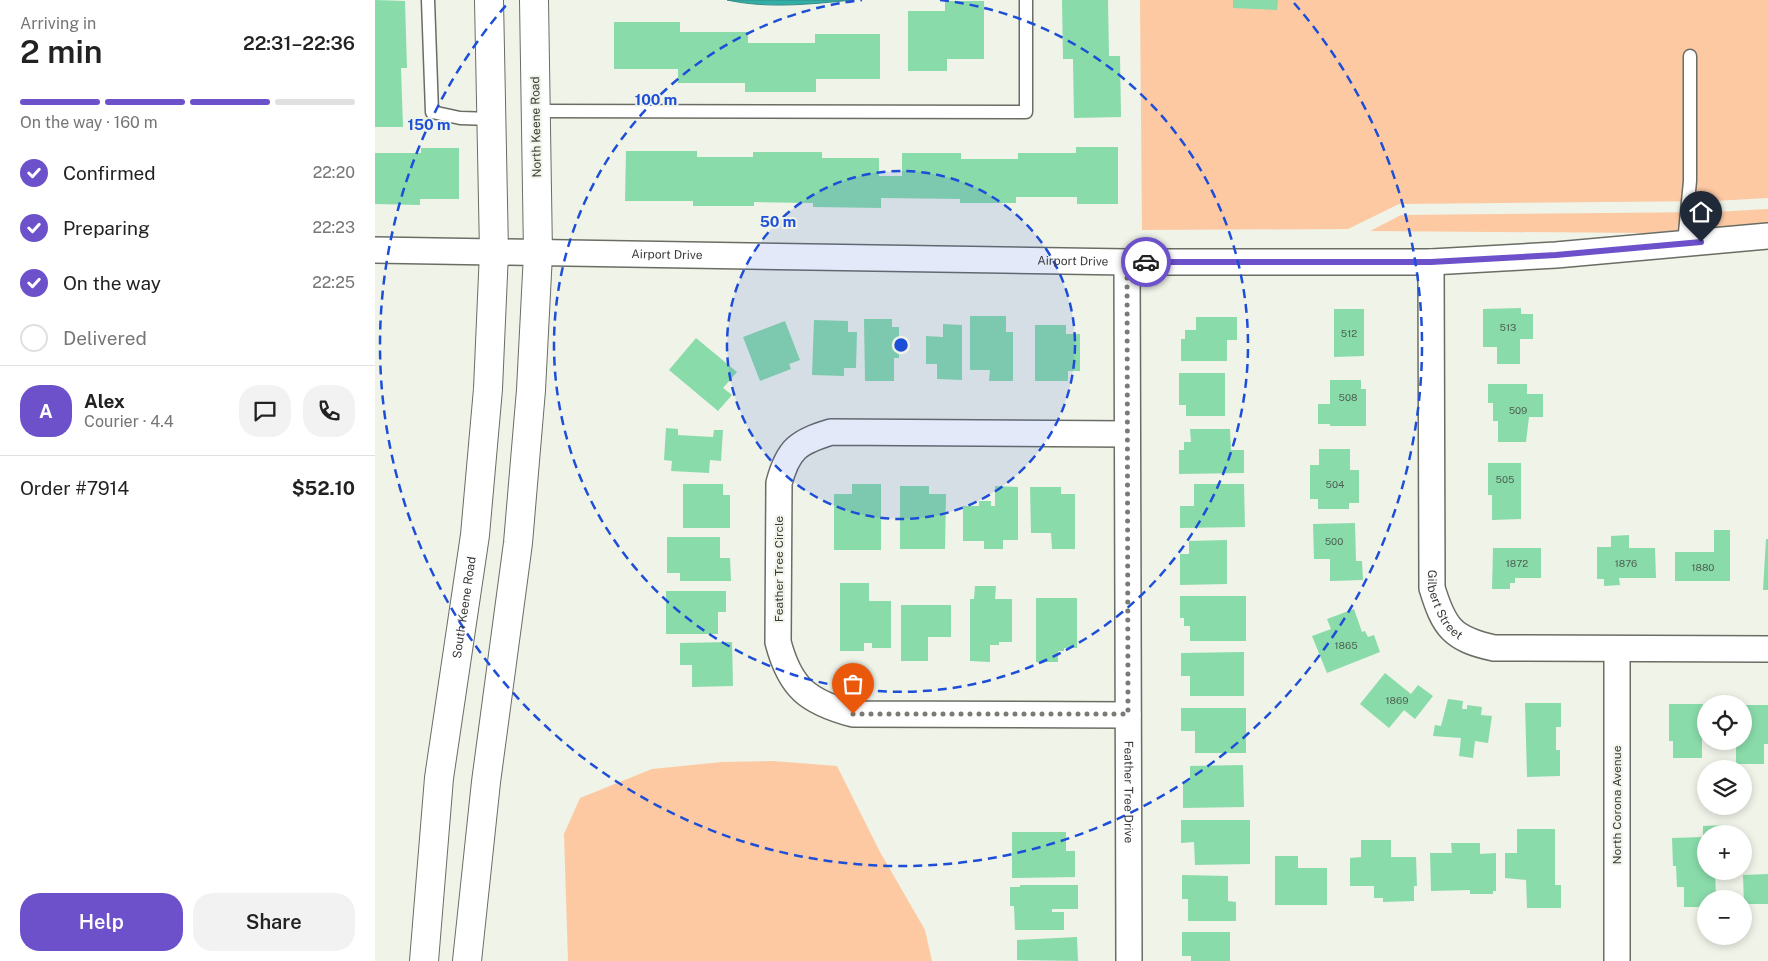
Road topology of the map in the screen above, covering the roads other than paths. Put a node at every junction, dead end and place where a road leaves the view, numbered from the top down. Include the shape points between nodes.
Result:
1 (428, 0) edge
2 (489, 0) edge
3 (534, 0) edge
4 (1026, 0) edge
5 (1690, 56) dead end
6 (536, 111) junction
7 (492, 119) junction
8 (1768, 236) edge
9 (1684, 244) junction
10 (375, 250) edge
11 (494, 252) junction
12 (538, 254) junction
13 (1127, 262) junction
14 (1431, 262) junction
15 (1126, 434) junction
16 (1617, 649) junction
17 (1768, 649) edge
18 (1128, 714) junction
19 (424, 961) edge
20 (467, 961) edge
21 (1129, 961) edge
22 (1617, 961) edge

1 - 7 lane via 431,112 460,118
2 - 7 main road
3 - 6 main road, North Keene Road
4 - 6 lane via 1027,112
5 - 9 lane via 1690,181
6 - 12 main road, North Keene Road
7 - 11 main road
8 - 9 street, Airport Drive
9 - 14 street, Airport Drive
10 - 11 street, Airport Drive
11 - 12 street, Airport Drive
11 - 19 main road, South Keene Road via 488,388 475,535 439,778
12 - 13 street, Airport Drive
12 - 20 main road via 518,543 485,782
13 - 14 street, Airport Drive
13 - 15 street, Feather Tree Drive
14 - 16 street, Gilbert Street via 1432,588 1440,612 1452,631 1471,643 1494,648
15 - 18 street, Feather Tree Drive
15 - 18 street, Feather Tree Circle via 831,432 795,447 785,463 779,483 778,642 784,664 801,690 825,706 853,714
16 - 17 street, Gilbert Street
16 - 22 street, North Corona Avenue
18 - 21 street, Feather Tree Drive

